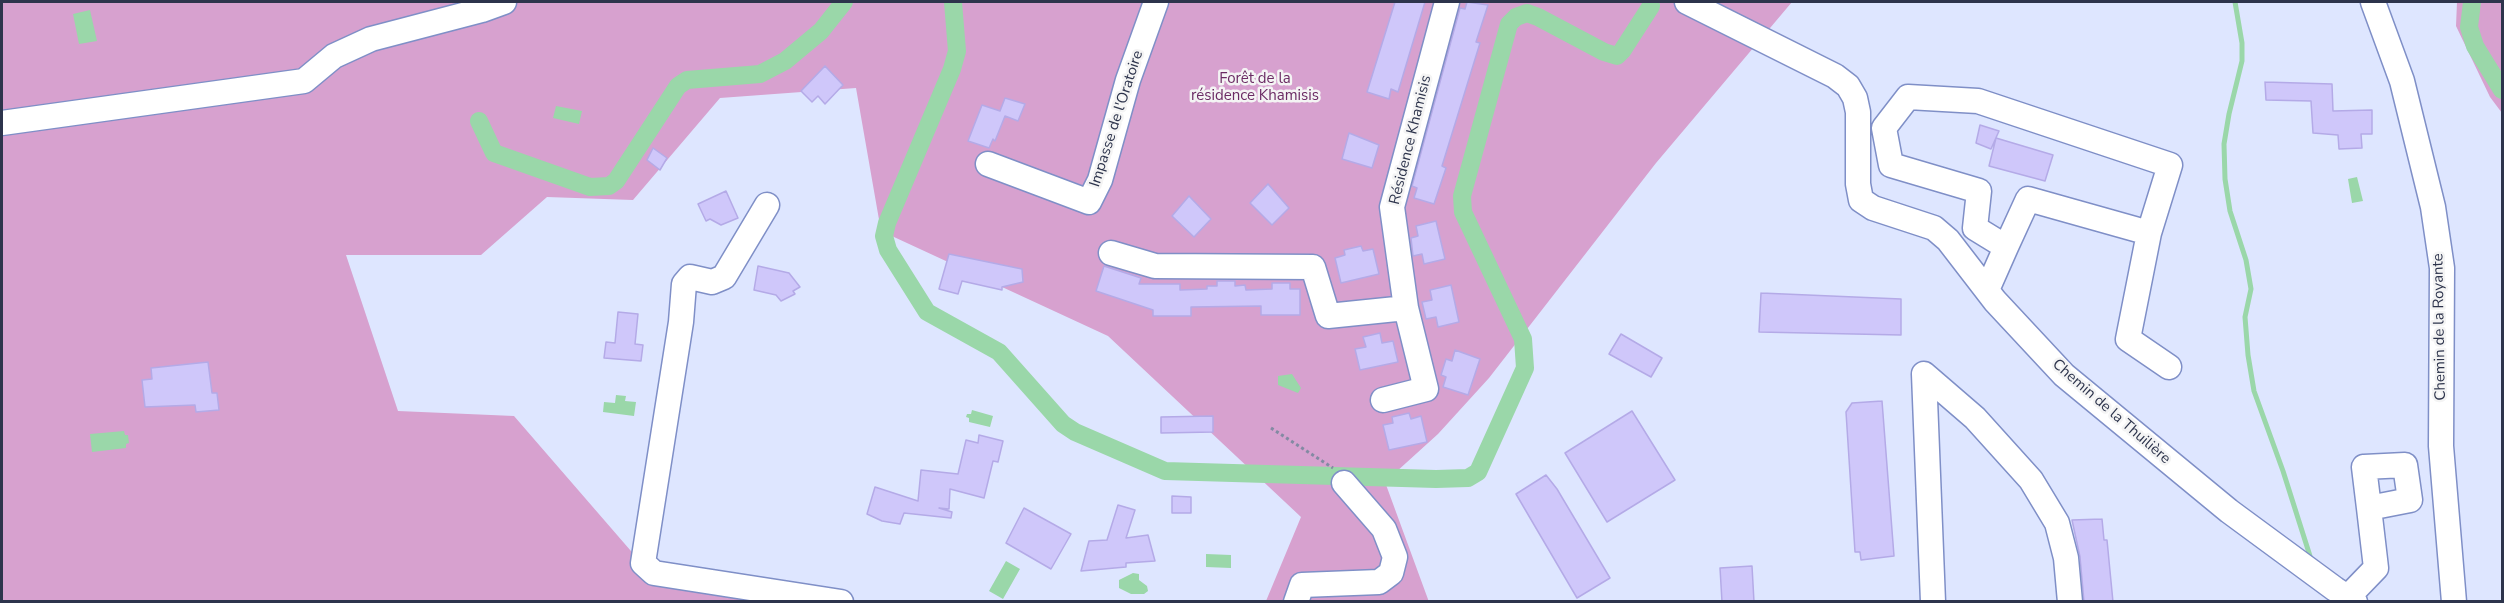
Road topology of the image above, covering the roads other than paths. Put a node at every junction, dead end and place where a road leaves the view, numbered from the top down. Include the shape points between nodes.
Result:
1 (504, 2) edge
2 (1155, 2) edge
3 (1447, 2) edge
4 (1687, 2) edge
5 (2373, 2) edge
6 (2, 123) edge
7 (988, 164) dead end
8 (767, 205) dead end
9 (2149, 233) junction
10 (2006, 247) junction
11 (1111, 253) dead end
12 (1987, 290) junction
13 (1406, 308) junction
14 (2169, 367) dead end
15 (1383, 400) dead end
16 (1340, 477) road end
17 (2369, 508) dead end
18 (2455, 598) edge
19 (2352, 599) edge
20 (841, 602) edge
21 (1296, 602) edge
22 (1933, 602) edge
23 (2070, 602) edge

1 - 6 street via 371,39 334,56 304,81
2 - 7 street, Impasse de l'Oratoire via 1100,180 1089,202
3 - 13 street, Résidence Khamisis via 1392,207
4 - 12 street, Chemin de la Thuilière via 1848,86 1858,112 1861,200 1873,208 1934,228 1954,246
5 - 18 street, Chemin de la Royante via 2402,81 2433,207 2442,268 2441,446
8 - 20 street via 724,277 712,282 690,278 684,284 643,563 654,573
9 - 10 street via 2028,199
9 - 10 street via 2170,165 1978,101 1908,97 1884,128 1891,165 1979,191 1975,228
9 - 14 street via 2128,339
10 - 12 street
11 - 13 street via 1155,266 1313,267 1329,316
12 - 19 street, Chemin de la Thuilière via 2064,375 2229,511
13 - 15 street, Résidence Khamisis via 1426,389
16 - 21 street via 1384,529 1395,557 1391,573 1379,582 1302,585
17 - 19 street via 2376,568
22 - 23 street via 1923,374 1975,418 2031,480 2057,523 2066,558

